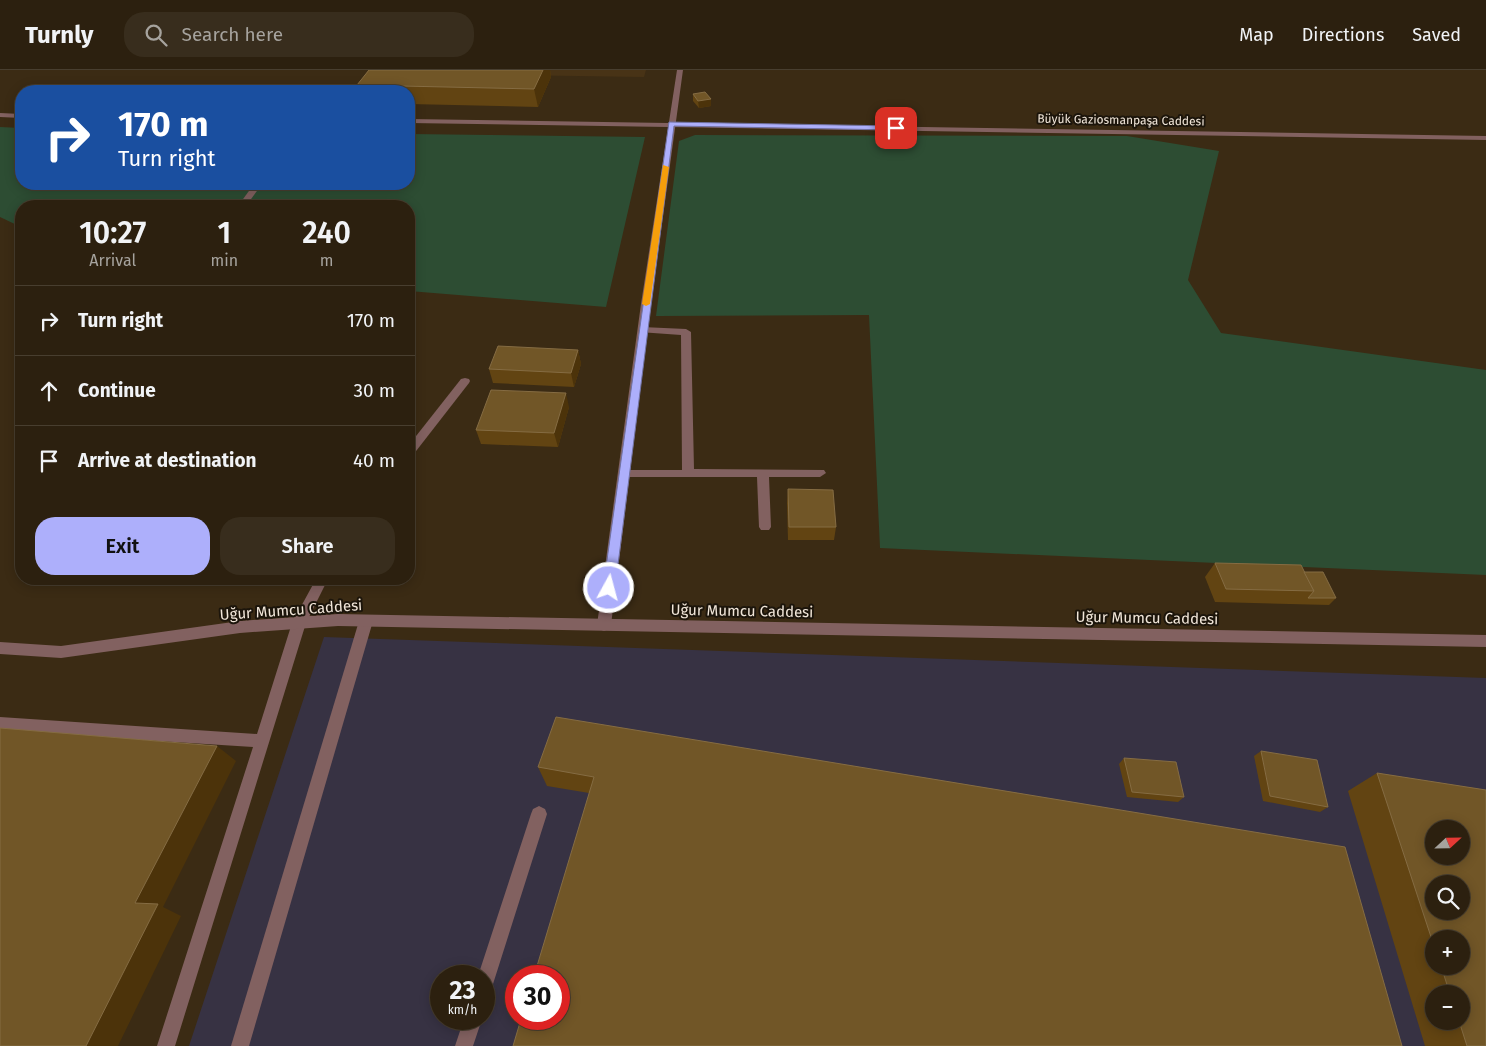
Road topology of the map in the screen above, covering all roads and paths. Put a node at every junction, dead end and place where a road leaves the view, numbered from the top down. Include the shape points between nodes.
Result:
1 (680, 70) edge
2 (0, 115) edge
3 (15, 116) edge
4 (415, 121) edge
5 (671, 124) junction
6 (1486, 138) edge
7 (642, 330) junction
8 (465, 381) dead end
9 (415, 444) edge
10 (820, 472) dead end
11 (763, 473) junction
12 (624, 474) junction
13 (688, 474) junction
14 (765, 527) dead end
15 (319, 585) edge
16 (366, 621) junction
17 (299, 623) junction
18 (604, 625) junction
19 (1486, 640) edge
20 (0, 648) edge
21 (0, 724) edge
22 (262, 741) junction
23 (539, 814) dead end
24 (490, 965) edge
25 (469, 1030) edge
26 (166, 1046) edge
27 (240, 1046) edge
28 (464, 1046) edge

1 - 5 street
2 - 3 street
4 - 5 street, Büyük Gaziosmanpaşa Caddesi
5 - 6 street, Büyük Gaziosmanpaşa Caddesi
5 - 7 street
7 - 12 street
7 - 13 street via 686,332
8 - 9 street
10 - 11 street
11 - 13 street
11 - 14 street
12 - 13 street
12 - 18 street
15 - 17 street
16 - 17 street, Uğur Mumcu Caddesi
16 - 18 street, Uğur Mumcu Caddesi
16 - 27 street
17 - 20 street, Uğur Mumcu Caddesi via 240,627 61,652
17 - 22 street
18 - 19 street, Uğur Mumcu Caddesi
21 - 22 street
22 - 26 street
23 - 24 street
25 - 28 street

